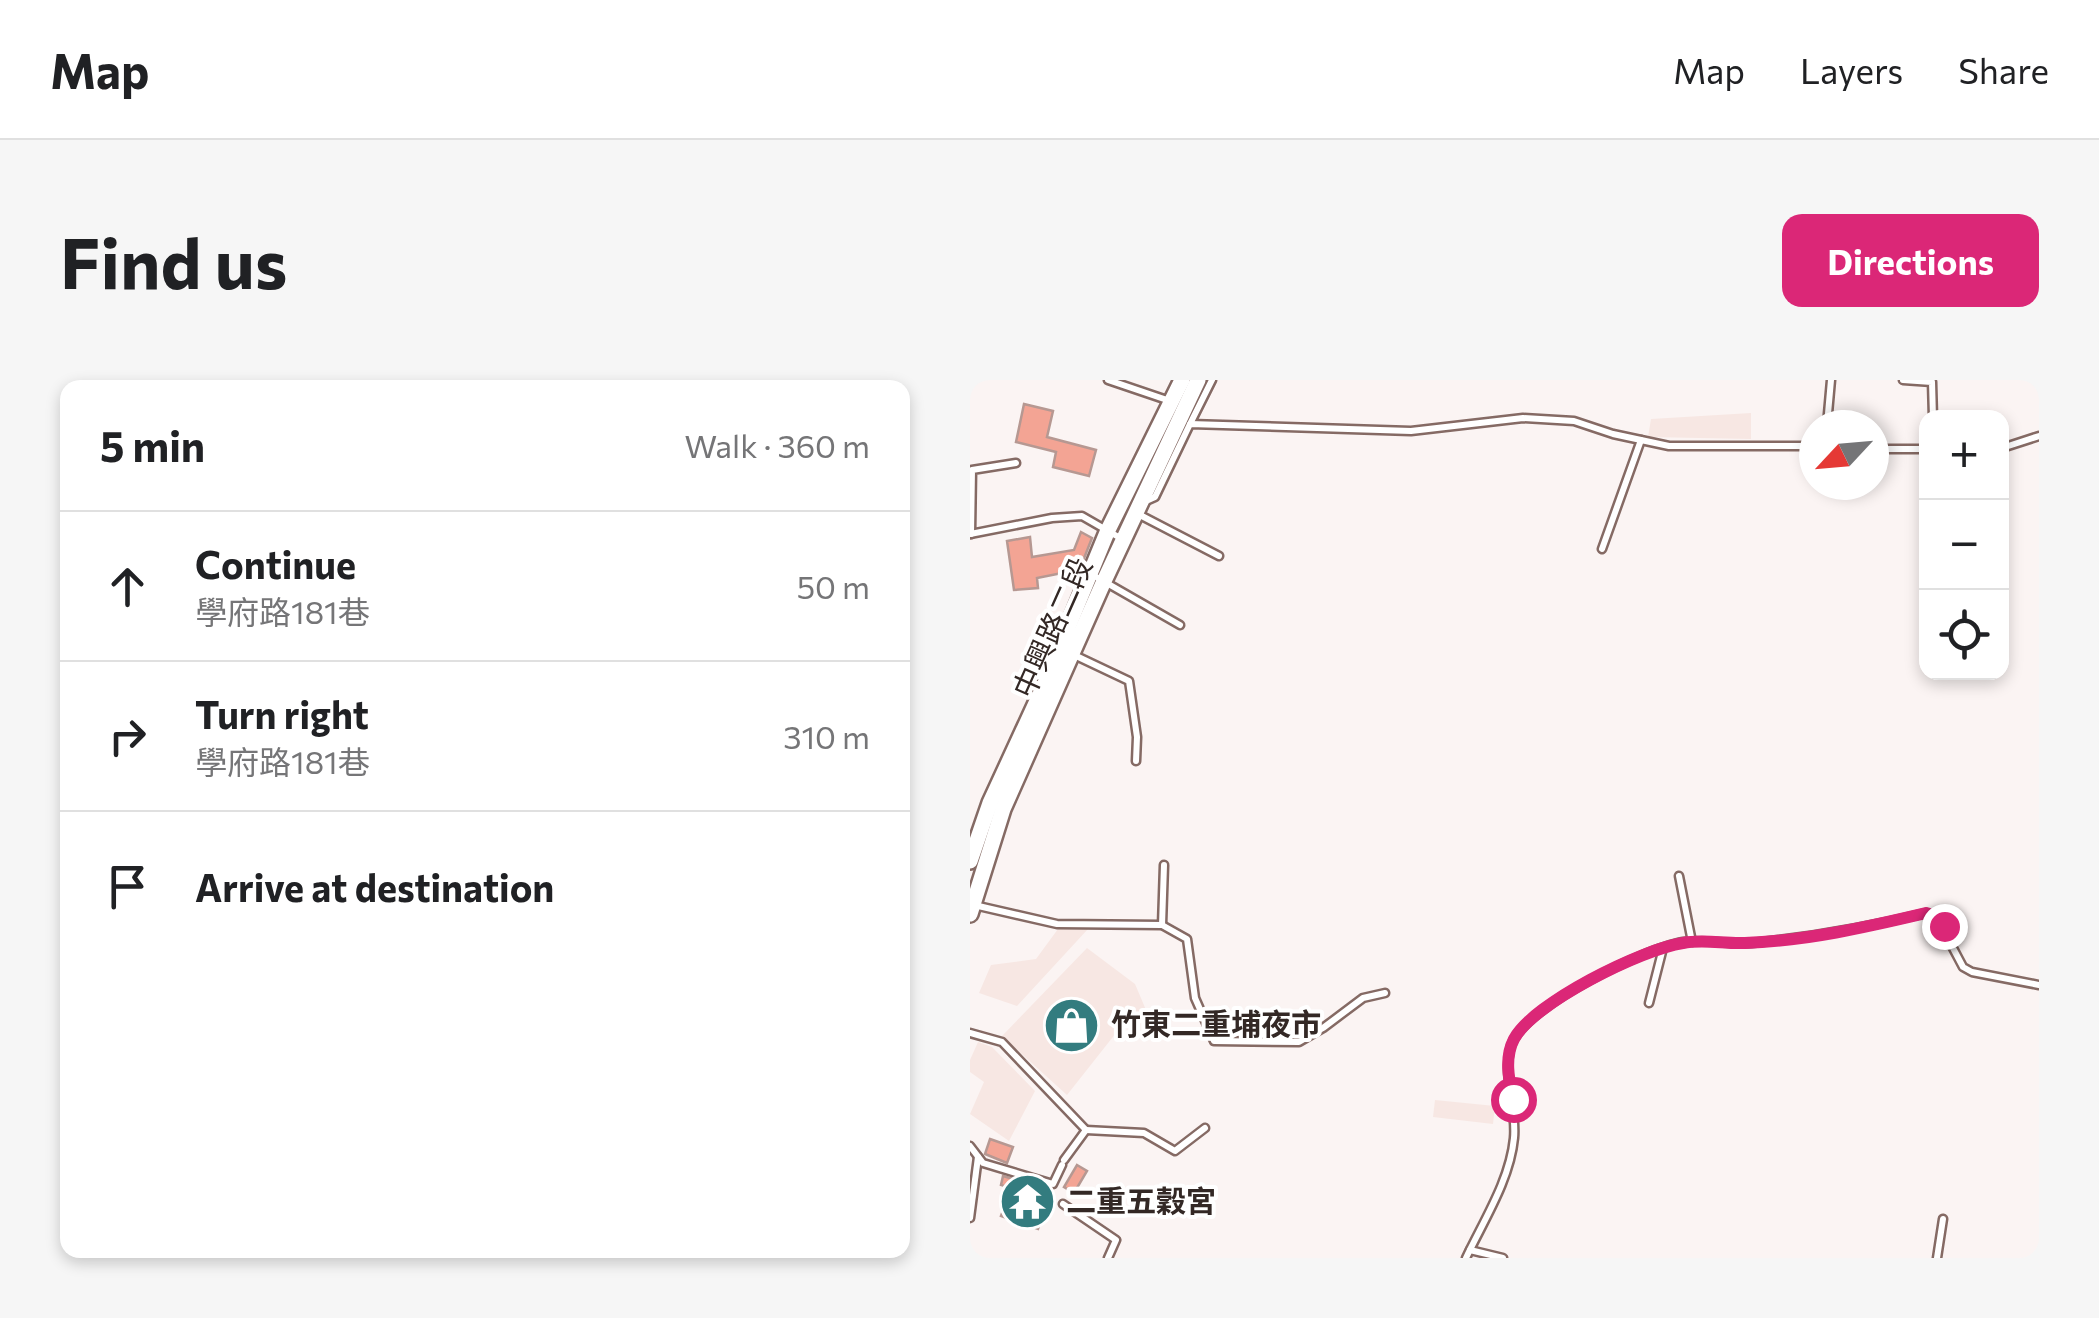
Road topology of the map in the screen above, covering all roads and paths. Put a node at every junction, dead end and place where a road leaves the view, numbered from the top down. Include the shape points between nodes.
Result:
1 (1108, 380) edge
2 (1182, 380) edge
3 (1198, 380) edge
4 (1212, 380) edge
5 (1831, 380) edge
6 (1902, 380) edge
7 (1828, 410) edge
8 (1933, 410) edge
9 (1182, 412) junction
10 (2039, 436) edge
11 (1641, 440) junction
12 (1799, 446) edge
13 (2009, 446) edge
14 (1919, 448) edge
15 (1889, 449) edge
16 (1016, 462) dead end
17 (1127, 493) junction
18 (1139, 508) junction
19 (1108, 530) junction
20 (970, 534) edge
21 (1124, 539) junction
22 (1602, 549) dead end
23 (1219, 556) dead end
24 (1098, 577) junction
25 (1180, 625) dead end
26 (1071, 653) junction
27 (1048, 691) junction
28 (1136, 760) dead end
29 (975, 854) edge
30 (1164, 864) dead end
31 (1679, 876) dead end
32 (971, 910) edge
33 (1162, 925) junction
34 (1692, 942) junction
35 (1664, 947) junction
36 (2039, 985) edge
37 (1384, 993) dead end
38 (1649, 1003) dead end
39 (970, 1033) edge
40 (1205, 1128) dead end
41 (1086, 1130) junction
42 (970, 1146) edge
43 (978, 1156) junction
44 (1064, 1204) dead end
45 (970, 1218) edge
46 (1943, 1219) dead end
47 (1468, 1254) edge
48 (1108, 1258) edge
49 (1502, 1258) edge
50 (1937, 1258) edge

1 - 9 lane
2 - 9 main road, 中興路二段
3 - 9 main road, 中興路二段
4 - 9 lane
5 - 7 lane
6 - 8 lane via 1932,382
9 - 11 lane via 1411,430 1523,418 1574,421
9 - 17 main road, 中興路二段
9 - 18 main road, 中興路二段
10 - 13 lane
11 - 12 lane
11 - 22 lane
14 - 15 lane
16 - 20 lane via 972,470
17 - 18 lane
17 - 19 main road, 中興路二段
18 - 21 main road, 中興路二段
18 - 23 lane
19 - 20 lane via 1082,516
19 - 21 lane
19 - 24 main road, 中興路二段
21 - 24 main road, 中興路二段
24 - 25 lane
24 - 26 main road, 中興路二段
24 - 27 main road, 中興路二段
26 - 27 main road, 中興路二段
26 - 28 lane via 1128,680
27 - 29 main road, 中興路二段 via 990,802
29 - 32 main road, 中興路二段
30 - 33 lane
31 - 34 lane
32 - 33 lane via 1057,924
33 - 37 lane via 1187,939 1196,998 1214,1040 1300,1042 1362,998
34 - 35 lane
34 - 36 lane via 1804,937 1926,913 1936,916 1972,972
35 - 38 lane
35 - 47 lane via 1536,1012 1512,1042 1514,1137 1501,1186
39 - 41 lane via 1002,1042
40 - 41 lane via 1176,1151 1144,1132
41 - 43 lane via 1053,1184 997,1169
42 - 43 lane
43 - 45 lane
44 - 48 lane via 1116,1240
46 - 50 lane
47 - 49 lane

